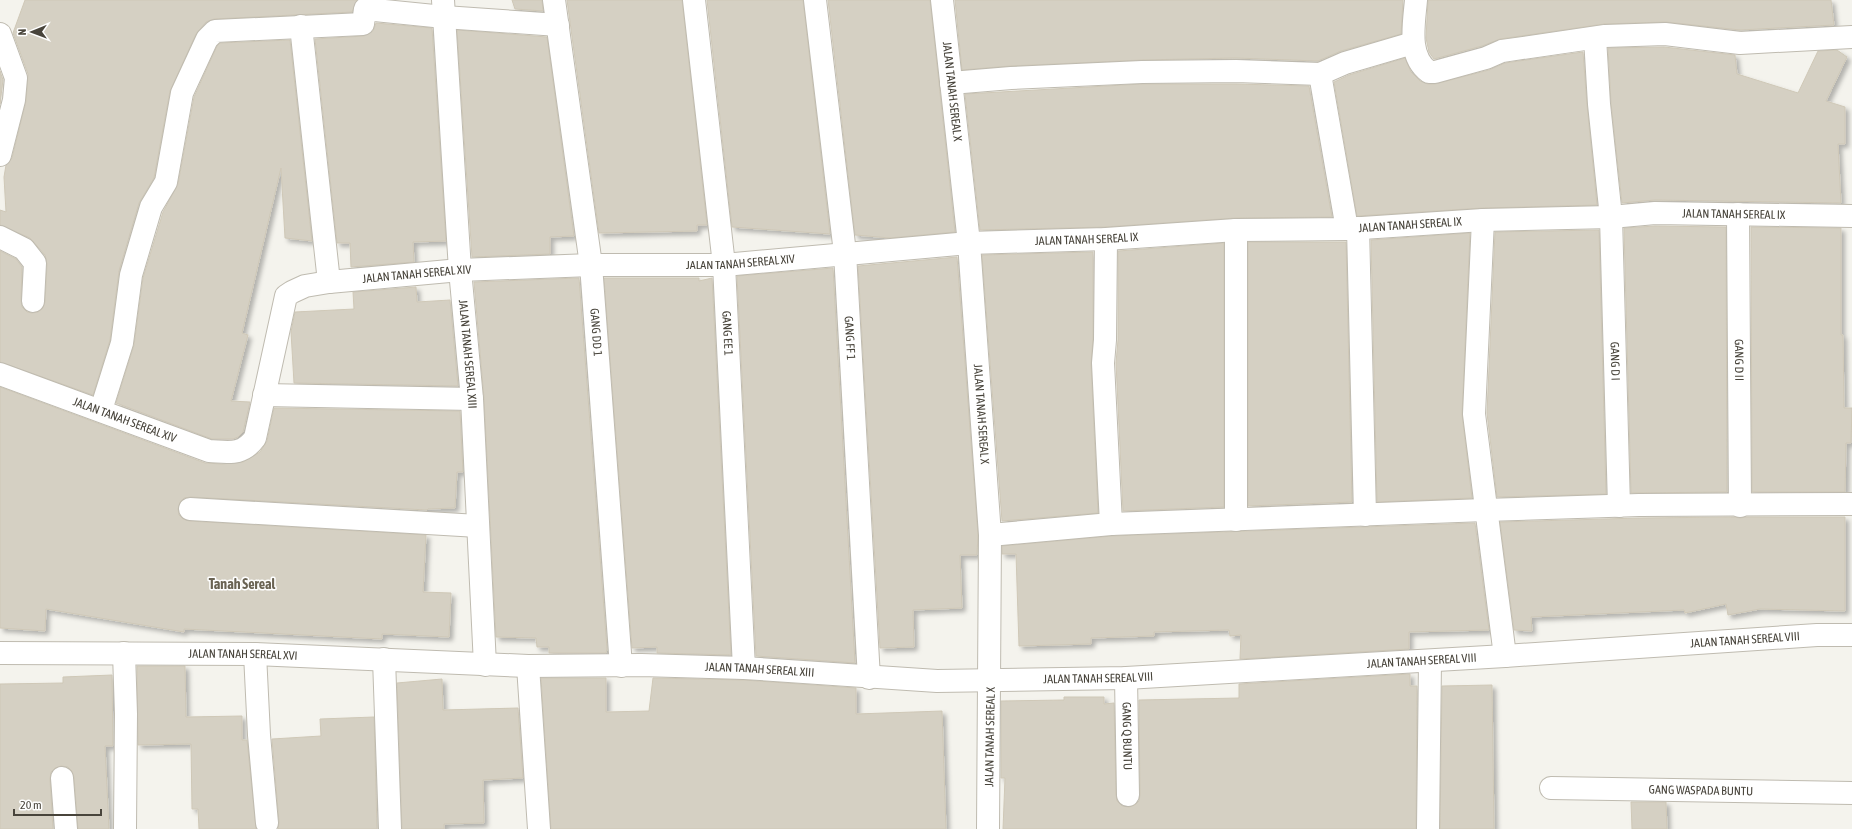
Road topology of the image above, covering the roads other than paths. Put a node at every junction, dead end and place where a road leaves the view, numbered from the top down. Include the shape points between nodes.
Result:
1 (554, 0) edge
2 (694, 0) edge
3 (815, 0) edge
4 (942, 0) edge
5 (1416, 0) edge
6 (444, 8) edge
7 (558, 25) junction
8 (301, 26) junction
9 (0, 34) edge
10 (1852, 37) edge
11 (1596, 38) junction
12 (1413, 43) junction
13 (5, 58) edge
14 (1320, 74) junction
15 (951, 83) junction
16 (0, 155) edge
17 (1738, 214) junction
18 (1852, 216) edge
19 (1611, 217) junction
20 (1483, 220) junction
21 (1353, 228) junction
22 (1236, 230) junction
23 (0, 237) edge
24 (1106, 239) junction
25 (969, 243) junction
26 (845, 253) junction
27 (591, 265) junction
28 (724, 265) junction
29 (460, 270) junction
30 (329, 282) junction
31 (33, 301) dead end
32 (0, 375) edge
33 (264, 395) junction
34 (472, 399) junction
35 (101, 410) junction
36 (1852, 504) edge
37 (1619, 506) junction
38 (1740, 506) junction
39 (190, 509) dead end
40 (1485, 510) junction
41 (1365, 515) junction
42 (1236, 520) junction
43 (1111, 524) junction
44 (478, 526) junction
45 (990, 534) junction
46 (1852, 635) edge
47 (0, 653) edge
48 (124, 653) junction
49 (255, 654) junction
50 (1505, 656) junction
51 (384, 659) junction
52 (1430, 661) junction
53 (485, 665) junction
54 (528, 666) junction
55 (621, 666) junction
56 (744, 668) junction
57 (869, 678) junction
58 (1126, 678) junction
59 (990, 680) junction
60 (62, 778) dead end
61 (1551, 788) dead end
62 (1852, 788) edge
63 (1852, 793) edge
64 (1128, 795) dead end
65 (1852, 799) edge
66 (267, 823) dead end
67 (66, 829) edge
68 (125, 829) edge
69 (390, 829) edge
70 (539, 829) edge
71 (988, 829) edge
72 (1428, 829) edge

1 - 7 street, GANG DD 1
2 - 28 street, GANG EE 1
3 - 26 street, GANG FF 1
4 - 15 street, JALAN TANAH SEREAL X
5 - 12 street
6 - 7 street
6 - 8 street via 365,9 363,24
6 - 29 street, JALAN TANAH SEREAL XIII
7 - 27 street, GANG DD 1
8 - 30 street
8 - 35 street via 215,31 207,39 182,93 166,182 151,207 133,267 122,343
9 - 13 street
10 - 11 street via 1740,43 1665,34
11 - 12 street via 1502,51 1435,72 1422,68
11 - 19 street, GANG D I via 1599,104
12 - 14 street via 1345,63
13 - 16 street via 16,78 14,100
14 - 15 street via 1236,71 1150,72
14 - 21 street
15 - 25 street, JALAN TANAH SEREAL X
17 - 18 street, JALAN TANAH SEREAL IX
17 - 19 street, JALAN TANAH SEREAL IX via 1655,213
17 - 38 street, GANG D II
19 - 20 street, JALAN TANAH SEREAL IX
19 - 37 street, GANG D I
20 - 21 street, JALAN TANAH SEREAL IX
20 - 40 street via 1474,414
21 - 22 street, JALAN TANAH SEREAL IX
21 - 41 street
22 - 24 street, JALAN TANAH SEREAL IX
22 - 42 street
23 - 31 street via 24,249 35,263
24 - 25 street, JALAN TANAH SEREAL IX
24 - 43 street via 1103,363
25 - 26 street, JALAN TANAH SEREAL XIV
25 - 45 street, JALAN TANAH SEREAL X
26 - 28 street, JALAN TANAH SEREAL XIV
26 - 57 street, GANG FF 1
27 - 28 street, JALAN TANAH SEREAL XIV
27 - 29 street, JALAN TANAH SEREAL XIV
27 - 55 street, GANG DD 1
28 - 56 street, GANG EE 1
29 - 30 street, JALAN TANAH SEREAL XIV
29 - 34 street, JALAN TANAH SEREAL XIII
30 - 33 street, JALAN TANAH SEREAL XIV via 305,286 286,296
32 - 35 street, JALAN TANAH SEREAL XIV
33 - 34 street
33 - 35 street, JALAN TANAH SEREAL XIV via 255,438 241,451 209,451
34 - 44 street, JALAN TANAH SEREAL XIII
36 - 38 street
37 - 38 street
37 - 40 street
39 - 44 street
40 - 41 street
40 - 50 street
41 - 42 street
42 - 43 street
43 - 45 street
44 - 53 street, JALAN TANAH SEREAL XIII
45 - 59 street, JALAN TANAH SEREAL X
46 - 50 street, JALAN TANAH SEREAL VIII via 1817,635
47 - 48 street, JALAN TANAH SEREAL XVI
48 - 49 street, JALAN TANAH SEREAL XVI
48 - 68 street
49 - 51 street, JALAN TANAH SEREAL XVI
49 - 66 street
50 - 52 street, JALAN TANAH SEREAL VIII
51 - 53 street, JALAN TANAH SEREAL XVI
51 - 69 street
52 - 58 street, JALAN TANAH SEREAL VIII
52 - 72 street
53 - 54 street, JALAN TANAH SEREAL XIII
54 - 55 street, JALAN TANAH SEREAL XIII
54 - 70 street
55 - 56 street, JALAN TANAH SEREAL XIII
56 - 57 street, JALAN TANAH SEREAL XIII
57 - 59 street, JALAN TANAH SEREAL XIII
58 - 59 street, JALAN TANAH SEREAL VIII
58 - 64 street, GANG Q BUNTU
59 - 71 street, JALAN TANAH SEREAL X
60 - 67 street
61 - 63 street, GANG WASPADA BUNTU
62 - 63 street
63 - 65 street

